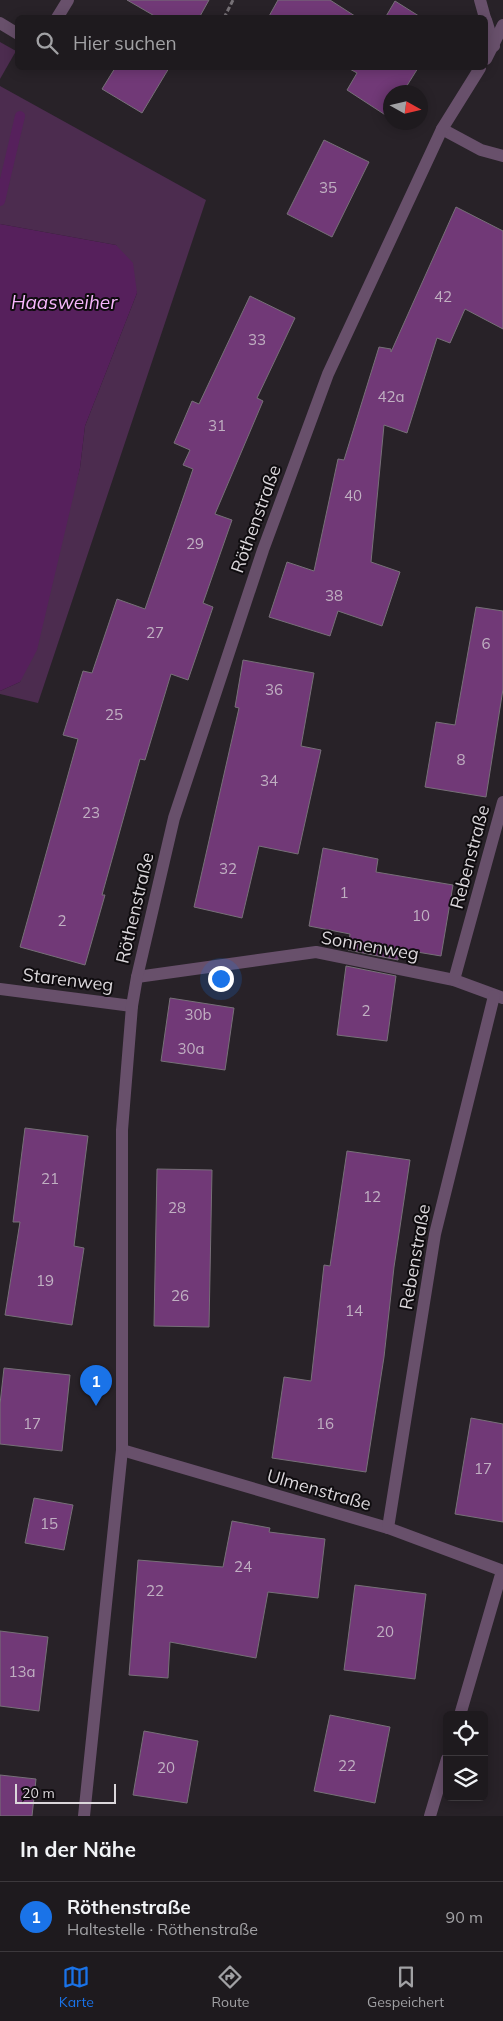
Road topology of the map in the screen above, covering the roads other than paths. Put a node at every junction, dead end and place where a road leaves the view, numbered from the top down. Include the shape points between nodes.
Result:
1 (68, 0) edge
2 (480, 0) edge
3 (59, 15) edge
4 (484, 15) edge
5 (0, 23) edge
6 (503, 25) edge
7 (488, 28) edge
8 (15, 32) edge
9 (494, 46) junction
10 (488, 56) edge
11 (479, 70) edge
12 (442, 129) junction
13 (503, 156) edge
14 (503, 802) edge
15 (138, 977) junction
16 (454, 980) junction
17 (0, 989) edge
18 (498, 997) edge
19 (132, 1006) junction
20 (122, 1450) junction
21 (388, 1528) junction
22 (502, 1571) edge
23 (461, 1711) edge
24 (443, 1772) edge
25 (84, 1816) edge
26 (430, 1816) edge

1 - 3 street
2 - 4 street
5 - 8 street
6 - 9 street
7 - 9 street
9 - 10 street
11 - 12 street, Röthenstraße
12 - 13 street via 481,150
12 - 15 street, Röthenstraße via 328,374 263,550 174,818
14 - 16 street, Rebenstraße
15 - 16 street, Sonnenweg via 316,952
15 - 19 street, Röthenstraße
16 - 18 street, Sonnenweg
17 - 19 street, Starenweg
18 - 21 street, Rebenstraße via 435,1234
19 - 20 street, Röthenstraße via 122,1130
20 - 21 street, Ulmenstraße
20 - 25 street, Röthenstraße
21 - 22 street, Ulmenstraße
22 - 23 street
24 - 26 street

